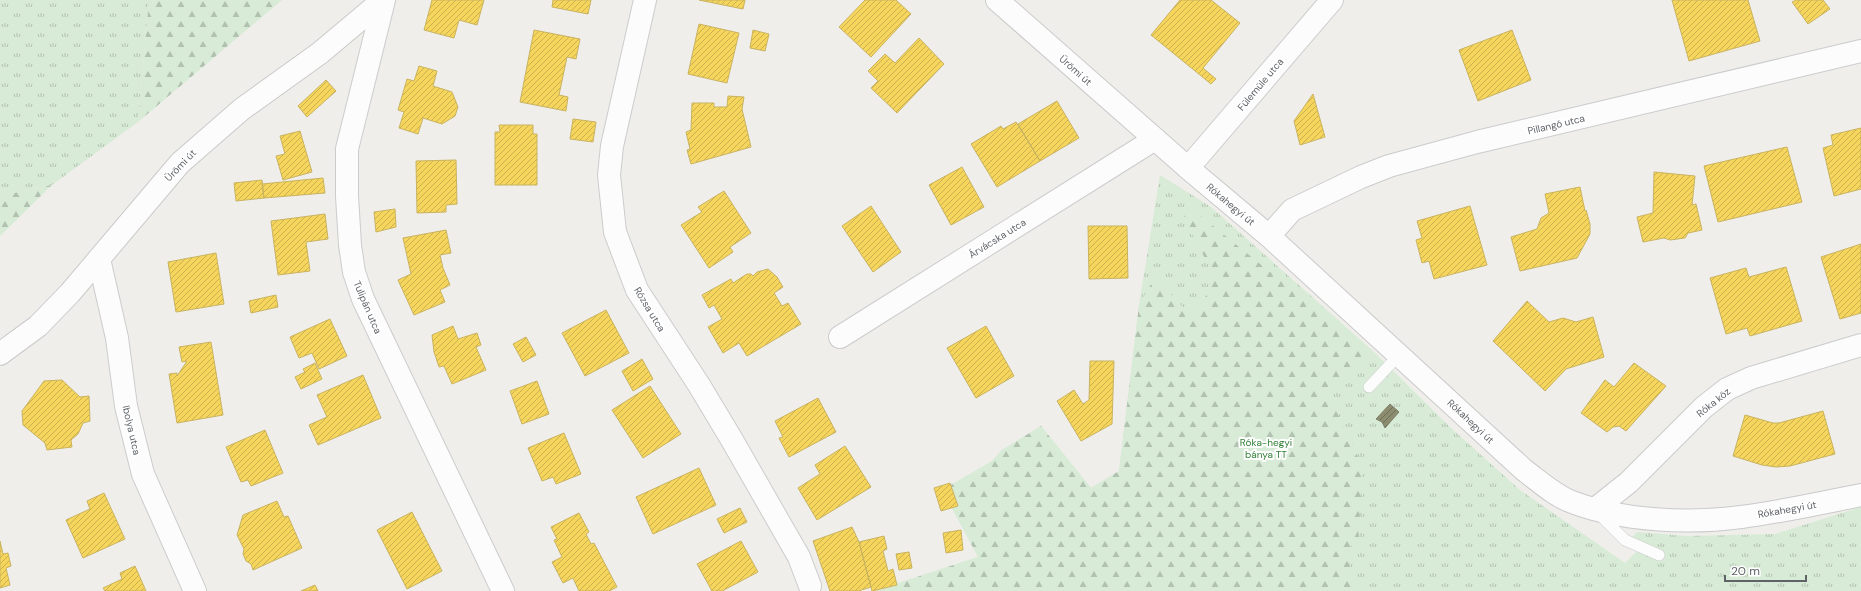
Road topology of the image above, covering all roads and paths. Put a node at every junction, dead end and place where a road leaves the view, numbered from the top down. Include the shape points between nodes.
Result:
1 (383, 0) edge
2 (645, 0) edge
3 (997, 0) edge
4 (1332, 0) edge
5 (1861, 52) edge
6 (1155, 139) junction
7 (1188, 168) junction
8 (1269, 236) junction
9 (99, 259) junction
10 (840, 337) dead end
11 (1861, 345) edge
12 (0, 354) edge
13 (1399, 355) junction
14 (1369, 387) dead end
15 (1861, 495) edge
16 (1595, 509) junction
17 (1659, 555) dead end
18 (810, 586) dead end
19 (195, 591) edge
20 (503, 591) edge

1 - 9 street, Ürömi út via 320,53 242,109 194,149
1 - 20 street, Tulipán utca via 347,149 346,196 354,272 363,299
2 - 18 street, Rózsa utca via 612,146 609,175 614,232 637,290 732,440 799,558
3 - 6 street, Ürömi út
4 - 7 street, Fülemüle utca
5 - 8 street, Pillangó utca via 1477,142 1389,166 1292,210
6 - 7 street, Rókahegyi út
6 - 10 street, Árvácska utca
7 - 8 street, Rókahegyi út
8 - 13 street, Rókahegyi út
9 - 12 street, Ürömi út via 38,326
9 - 19 street, Ibolya utca via 117,338 126,406 143,474
11 - 16 street, Róka köz via 1751,378 1727,389 1704,406 1629,482
13 - 14 lane
13 - 16 street, Rókahegyi út via 1524,470 1571,502
15 - 16 street, Rókahegyi út via 1740,517 1704,519 1642,517
16 - 17 lane via 1625,540

